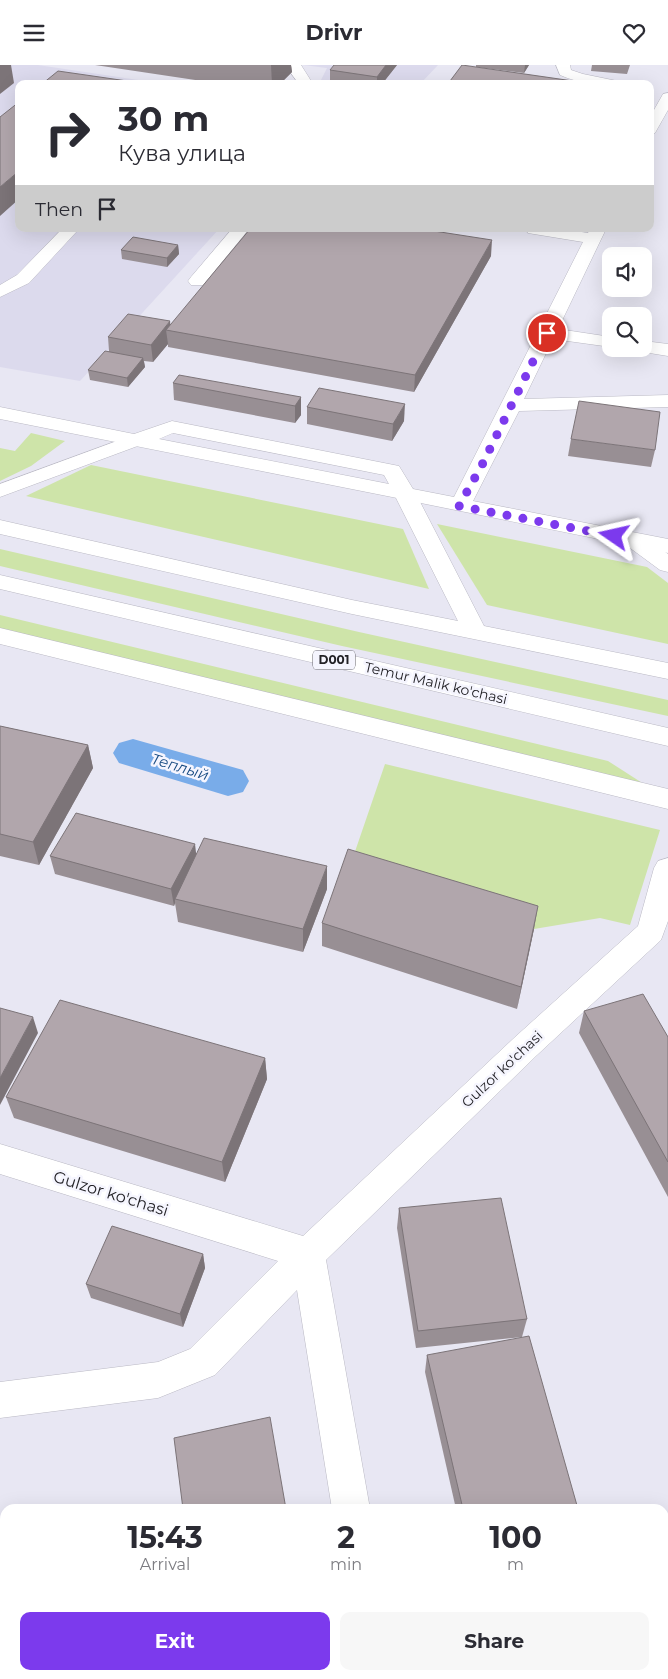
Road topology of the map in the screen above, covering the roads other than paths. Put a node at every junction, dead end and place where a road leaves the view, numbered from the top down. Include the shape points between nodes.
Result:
1 (292, 65) edge
2 (563, 65) edge
3 (304, 80) edge
4 (590, 80) edge
5 (661, 99) edge
6 (654, 119) edge
7 (68, 232) edge
8 (238, 232) edge
9 (571, 232) edge
10 (596, 234) edge
11 (197, 281) dead end
12 (0, 292) edge
13 (547, 333) junction
14 (602, 341) edge
15 (652, 348) edge
16 (668, 350) edge
17 (668, 401) edge
18 (512, 405) junction
19 (0, 413) edge
20 (136, 440) junction
21 (0, 491) edge
22 (406, 496) junction
23 (459, 506) junction
24 (0, 527) edge
25 (634, 540) junction
26 (668, 546) edge
27 (668, 565) edge
28 (0, 582) edge
29 (475, 631) junction
30 (0, 636) edge
31 (668, 671) edge
32 (668, 737) edge
33 (668, 799) edge
34 (668, 868) edge
35 (0, 1159) edge
36 (308, 1254) junction
37 (0, 1400) edge
38 (350, 1504) edge

1 - 3 main road
2 - 4 main road via 565,72
5 - 6 main road
7 - 12 main road via 23,279
8 - 11 main road
9 - 10 main road
10 - 13 main road
13 - 14 main road
13 - 18 main road
15 - 16 main road
17 - 18 main road
18 - 23 main road
19 - 20 main road
20 - 21 main road
20 - 22 main road
22 - 23 main road
22 - 29 main road
23 - 25 main road
24 - 29 main road via 352,607
25 - 26 main road
25 - 27 main road
28 - 32 main road, Temur Malik ko'chasi / D001
29 - 31 main road
30 - 33 main road
34 - 36 main road, Gulzor ko'chasi via 651,932
35 - 36 main road, Gulzor ko'chasi
36 - 37 main road via 202,1362 158,1380
36 - 38 main road

